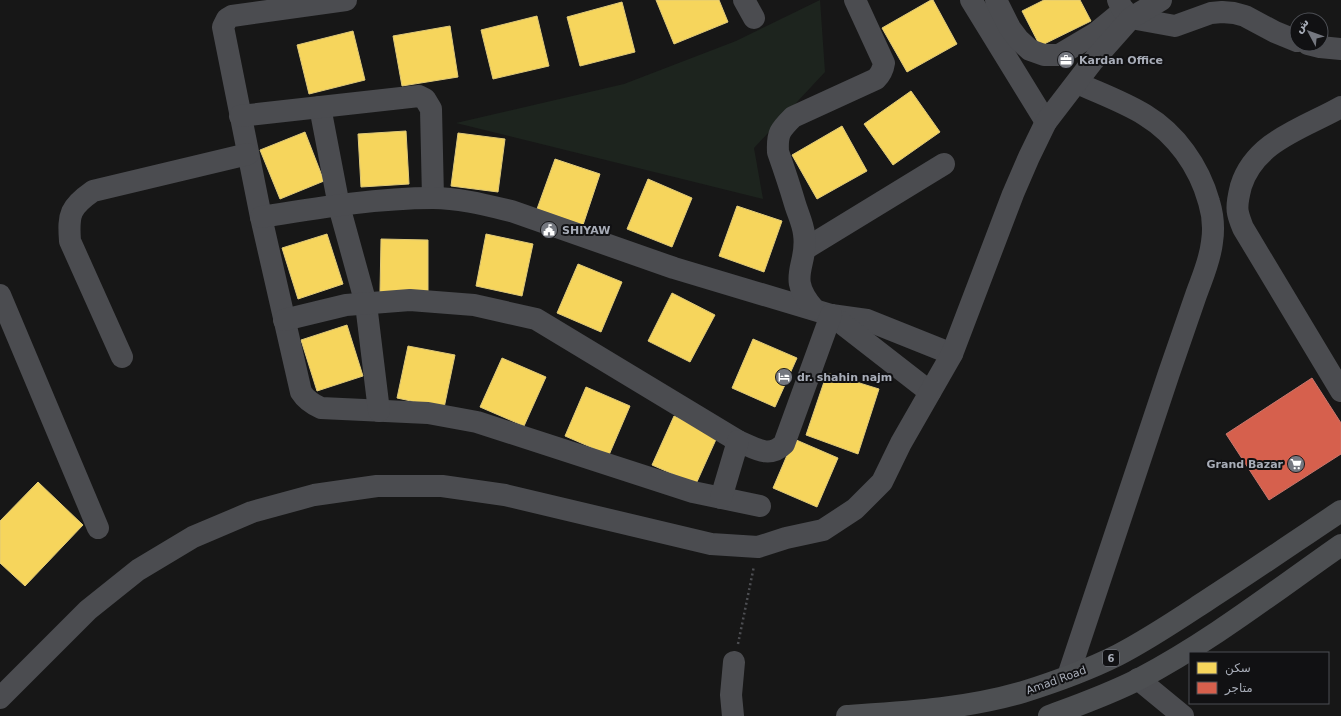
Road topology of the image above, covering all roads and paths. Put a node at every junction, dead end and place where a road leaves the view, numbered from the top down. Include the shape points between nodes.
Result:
1 (346, 0) edge
2 (855, 0) edge
3 (971, 0) edge
4 (996, 0) edge
5 (1161, 0) edge
6 (1128, 7) edge
7 (1289, 38) edge
8 (1329, 48) edge
9 (1341, 49) edge
10 (1077, 82) junction
11 (320, 107) junction
12 (1339, 114) edge
13 (240, 116) junction
14 (1046, 122) junction
15 (248, 154) junction
16 (944, 164) dead end
17 (433, 198) junction
18 (339, 206) junction
19 (261, 217) junction
20 (804, 249) junction
21 (0, 295) edge
22 (366, 304) junction
23 (822, 312) junction
24 (284, 320) junction
25 (952, 354) junction
26 (122, 357) dead end
27 (1341, 391) edge
28 (930, 392) junction
29 (379, 411) junction
30 (738, 441) junction
31 (721, 498) junction
32 (760, 506) dead end
33 (1341, 510) edge
34 (98, 528) dead end
35 (1341, 545) edge
36 (758, 547) junction
37 (734, 662) joint
38 (1068, 676) junction
39 (1138, 679) junction
40 (0, 698) edge
41 (732, 705) edge
42 (847, 716) edge
43 (1049, 716) edge
44 (1183, 716) edge

1 - 13 street via 232,16 224,22 223,31
2 - 20 street via 884,63 880,75 793,117 782,127 778,138 778,152 804,234
3 - 14 street
4 - 6 street via 1019,40 1030,50 1044,55 1059,55 1096,34
5 - 6 street
6 - 7 street via 1175,26 1211,13 1234,13
6 - 10 street
8 - 9 street
10 - 14 street
10 - 38 street via 1145,115 1176,140 1188,156 1204,188 1212,215 1213,229 1206,268
11 - 13 street
11 - 17 street via 419,96 425,99 431,109
11 - 18 street
12 - 27 street via 1278,140 1264,150 1252,162 1244,178 1239,194 1238,212 1243,228
13 - 15 street
14 - 25 street via 1013,194
15 - 19 street
15 - 26 street via 92,191 73,209 68,222 70,241
16 - 20 street
17 - 18 street
17 - 23 street via 471,202 511,211 674,268
18 - 19 street
18 - 22 street
19 - 24 street
20 - 23 street via 799,271 802,293 807,302
21 - 34 street
22 - 24 street via 346,305
22 - 29 street
22 - 30 street via 410,300 474,305 536,319
23 - 25 street via 873,322
23 - 28 street
23 - 30 street via 784,444 779,449 766,452
24 - 29 street via 301,392 305,398 321,408
25 - 28 street
28 - 36 street via 882,482 855,509 823,530
29 - 31 street via 428,413 477,422 693,492
30 - 31 street
31 - 32 street
33 - 38 main road, Amad Road / 6 via 1156,634 1117,655
35 - 39 main road via 1236,620
36 - 37 path
36 - 40 street via 711,544 505,495 442,486 377,486 314,495 252,512 200,534 138,570 88,610
37 - 41 street
38 - 42 main road, Amad Road / 6 via 983,702 942,709
39 - 43 main road via 1087,703
39 - 44 street

